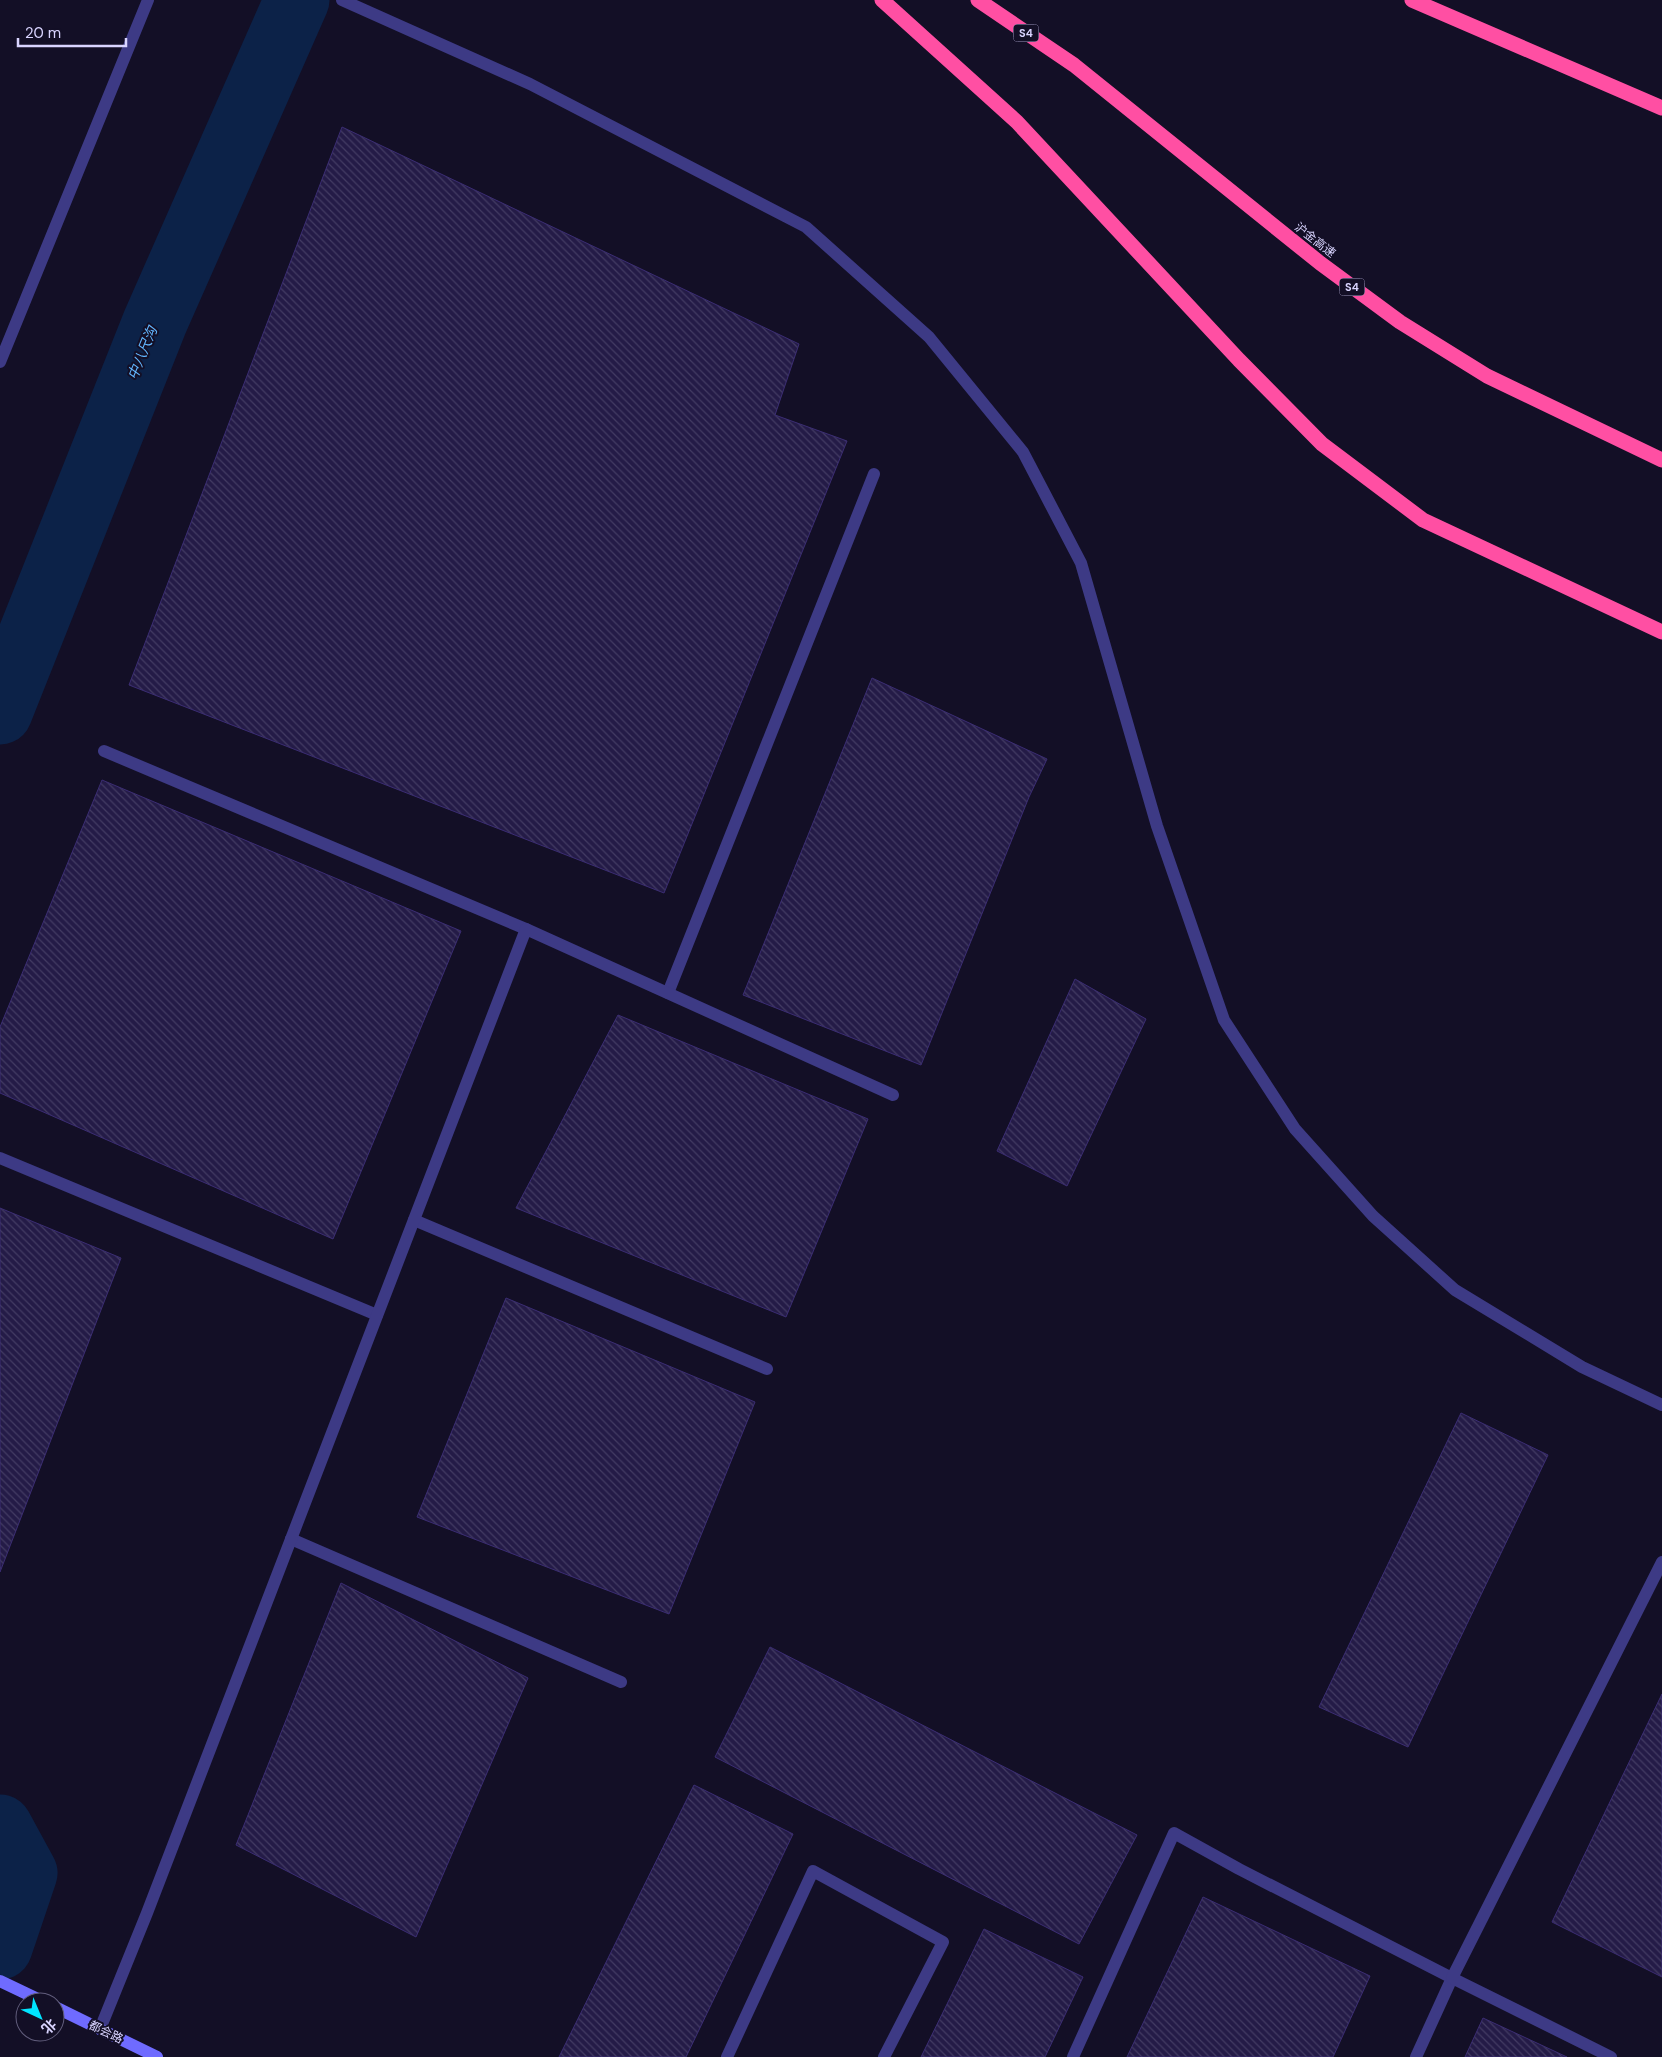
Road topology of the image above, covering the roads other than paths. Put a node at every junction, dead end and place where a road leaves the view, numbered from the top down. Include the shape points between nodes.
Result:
1 (148, 0) edge
2 (882, 0) edge
3 (978, 0) edge
4 (1412, 0) edge
5 (347, 2) edge
6 (1662, 108) edge
7 (0, 362) edge
8 (1662, 460) edge
9 (874, 474) dead end
10 (1662, 632) edge
11 (104, 751) dead end
12 (526, 929) junction
13 (668, 993) junction
14 (893, 1095) dead end
15 (0, 1158) edge
16 (414, 1220) junction
17 (377, 1315) junction
18 (767, 1370) dead end
19 (1662, 1405) edge
20 (291, 1539) junction
21 (1662, 1562) edge
22 (621, 1682) dead end
23 (1452, 1978) junction
24 (0, 1981) edge
25 (23, 1992) edge
26 (65, 2013) edge
27 (105, 2032) junction
28 (157, 2057) edge
29 (727, 2057) edge
30 (884, 2057) edge
31 (1073, 2057) edge
32 (1416, 2057) edge
33 (1611, 2057) edge

1 - 7 street
2 - 10 highway via 1017,122 1322,444 1424,520
3 - 8 highway, 沪金高速 / S4 via 1074,65 1320,263 1400,322 1487,376
4 - 6 highway
5 - 19 street via 530,84 806,227 929,337 1024,452 1081,563 1157,826 1224,1020 1295,1128 1373,1216 1455,1290 1582,1367
9 - 13 street
11 - 12 street
12 - 13 street
12 - 16 street
13 - 14 street
15 - 17 street
16 - 17 street
16 - 18 street
17 - 20 street
20 - 22 street
20 - 27 street via 147,1913
21 - 23 street
23 - 31 street via 1174,1833
23 - 32 street
23 - 33 street
24 - 25 street
26 - 27 street, 都会路
27 - 28 street, 都会路
29 - 30 street via 814,1871 943,1942

